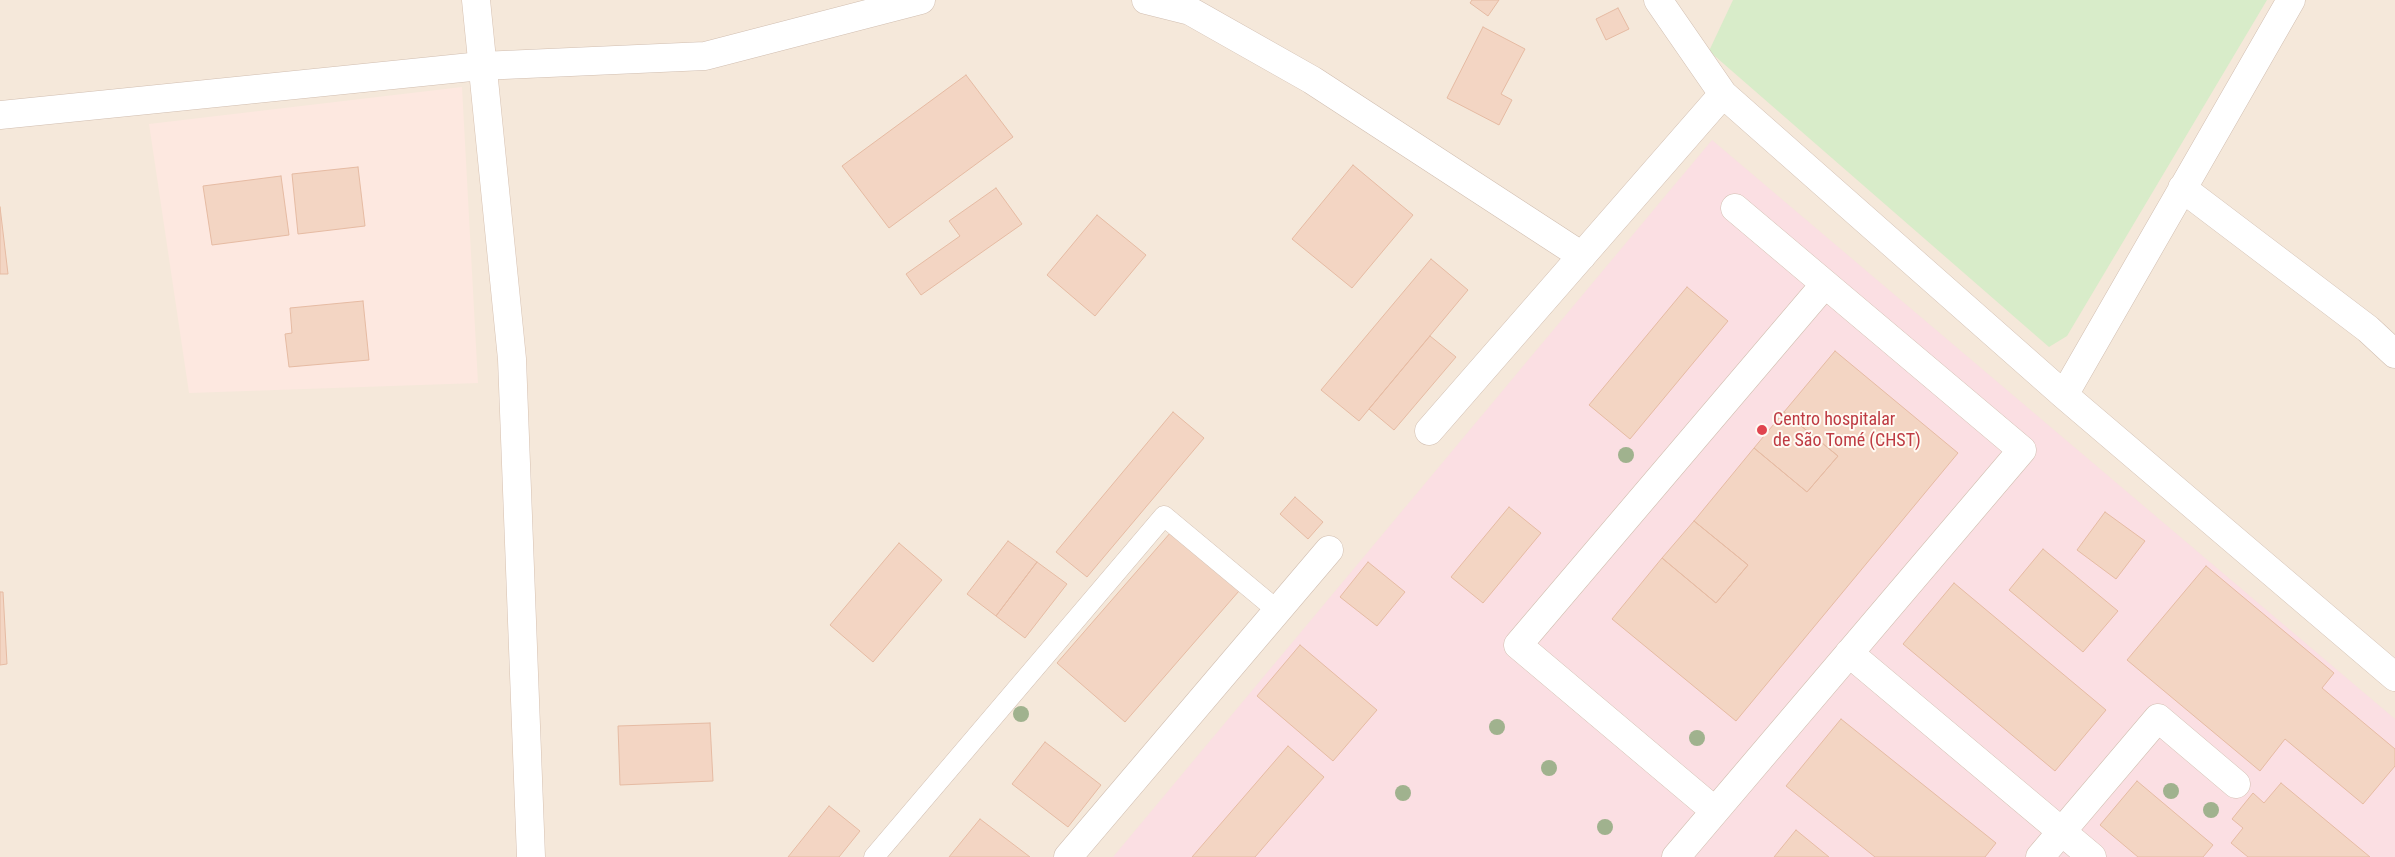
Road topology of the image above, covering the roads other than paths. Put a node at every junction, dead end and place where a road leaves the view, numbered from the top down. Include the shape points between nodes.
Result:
1 (476, 0) edge
2 (921, 0) edge
3 (1146, 0) edge
4 (1658, 0) edge
5 (2291, 0) edge
6 (481, 66) junction
7 (1723, 94) junction
8 (0, 114) edge
9 (2182, 188) junction
10 (1735, 208) dead end
11 (1582, 256) junction
12 (1825, 284) junction
13 (2395, 354) edge
14 (2064, 395) junction
15 (1429, 431) dead end
16 (1329, 550) dead end
17 (1278, 611) junction
18 (1849, 653) junction
19 (2395, 677) edge
20 (2236, 784) dead end
21 (1715, 811) junction
22 (2062, 832) junction
23 (532, 857) edge
24 (874, 857) edge
25 (1068, 857) edge
26 (1676, 857) edge
27 (2040, 857) edge
28 (2092, 857) edge

1 - 6 street
2 - 6 street via 705,56
3 - 11 street via 1190,11 1312,80
4 - 7 street
5 - 9 street
6 - 8 street
6 - 23 street via 512,359
7 - 11 street
7 - 14 street
9 - 13 street via 2361,324
9 - 14 street
10 - 12 street
11 - 15 street
12 - 18 street via 2022,450
12 - 21 street via 1518,644
14 - 19 street
16 - 17 street
17 - 24 lane via 1164,516
17 - 25 street
18 - 21 street
18 - 22 street
20 - 22 street via 2158,718
21 - 26 street
22 - 27 street
22 - 28 street

